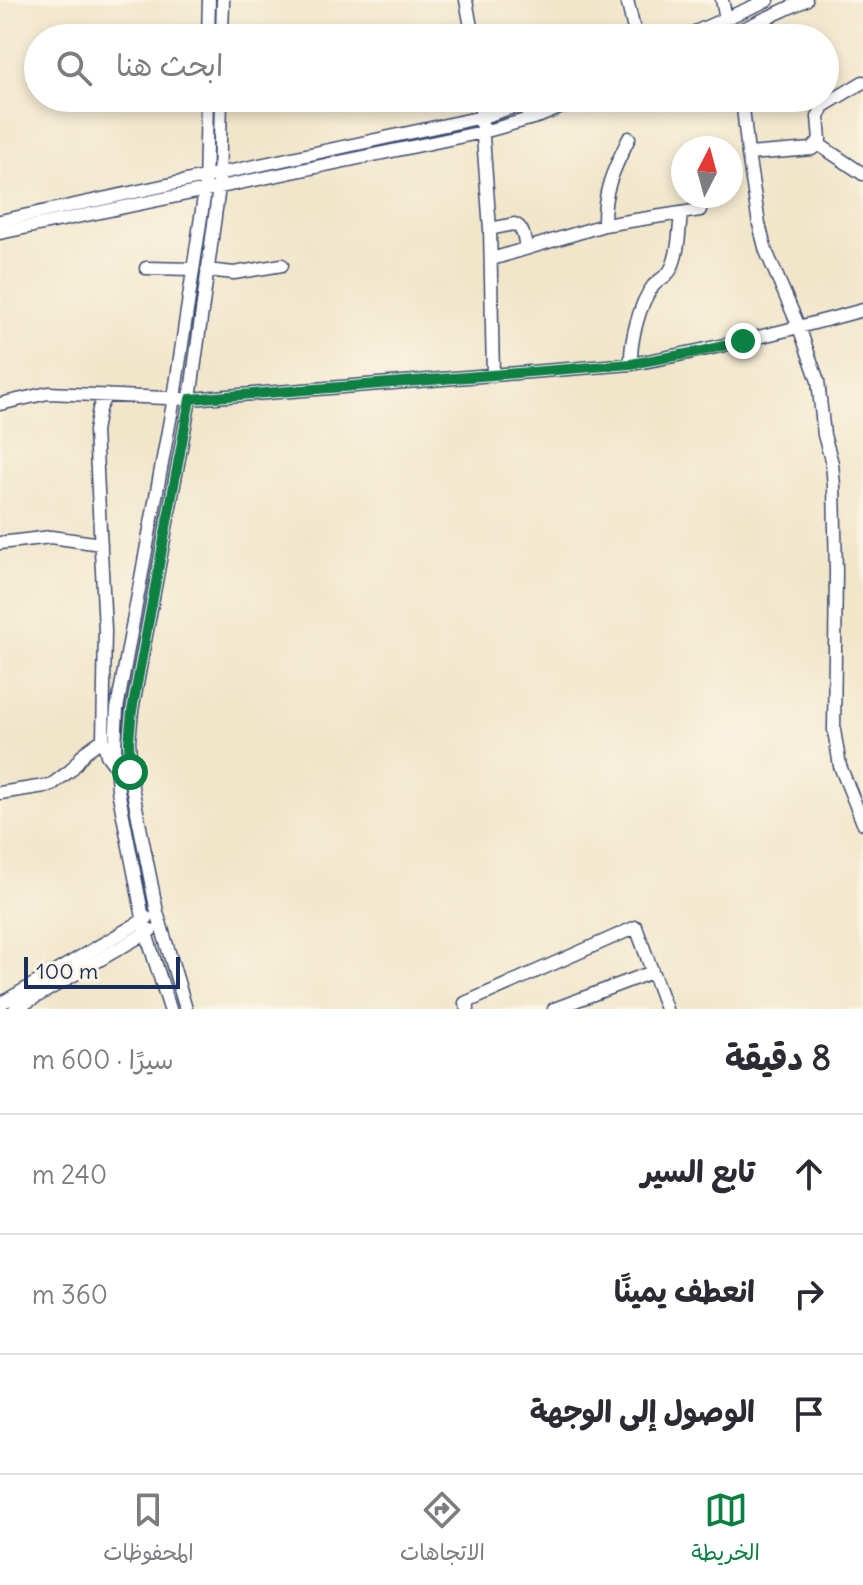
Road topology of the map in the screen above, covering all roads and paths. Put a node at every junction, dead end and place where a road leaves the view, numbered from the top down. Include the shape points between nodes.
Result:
1 (209, 0) edge
2 (223, 0) edge
3 (466, 0) edge
4 (627, 0) edge
5 (722, 0) edge
6 (768, 0) edge
7 (806, 0) edge
8 (726, 18) junction
9 (208, 24) edge
10 (222, 24) edge
11 (470, 24) edge
12 (633, 24) edge
13 (712, 24) edge
14 (756, 24) edge
15 (863, 82) edge
16 (839, 96) edge
17 (208, 112) edge
18 (220, 112) edge
19 (481, 112) edge
20 (498, 112) edge
21 (550, 112) edge
22 (744, 112) edge
23 (819, 112) edge
24 (482, 117) junction
25 (483, 132) junction
26 (629, 138) dead end
27 (818, 144) junction
28 (748, 154) junction
29 (863, 174) edge
30 (212, 182) junction
31 (700, 210) dead end
32 (681, 213) junction
33 (0, 221) edge
34 (604, 225) junction
35 (490, 229) junction
36 (0, 233) edge
37 (526, 248) junction
38 (492, 259) junction
39 (282, 265) dead end
40 (146, 268) dead end
41 (193, 269) junction
42 (207, 270) junction
43 (863, 310) edge
44 (799, 327) junction
45 (631, 364) junction
46 (493, 376) junction
47 (106, 395) junction
48 (174, 398) junction
49 (190, 399) junction
50 (0, 404) edge
51 (0, 543) edge
52 (101, 544) junction
53 (103, 739) junction
54 (115, 766) junction
55 (0, 793) edge
56 (863, 823) edge
57 (158, 918) junction
58 (145, 927) junction
59 (652, 972) junction
60 (0, 1004) edge
61 (15, 1009) edge
62 (170, 1009) edge
63 (186, 1009) edge
64 (468, 1009) edge
65 (554, 1009) edge
66 (666, 1009) edge

1 - 9 street
2 - 10 street
3 - 11 street
4 - 12 street
5 - 8 street
6 - 8 street
7 - 14 street
8 - 13 street
15 - 16 street
17 - 30 street
18 - 30 street
19 - 24 street
20 - 24 street
21 - 25 street
22 - 28 street
23 - 27 street
24 - 25 street
24 - 30 street
25 - 30 street
25 - 35 street
26 - 34 street via 606,191
27 - 28 street via 808,150
27 - 29 street
28 - 44 street via 766,251
30 - 33 street
30 - 36 street
30 - 41 street
30 - 42 street
31 - 32 street
32 - 34 street
32 - 45 street via 673,266 646,298
34 - 37 street
35 - 37 street via 518,225
35 - 38 street
37 - 38 street
38 - 46 street
39 - 42 street via 234,273
40 - 41 street
41 - 48 street
42 - 49 street
43 - 44 street
44 - 45 street
44 - 56 street via 818,381 834,486 834,730 840,766
45 - 46 street
46 - 49 street
47 - 48 street
47 - 50 street via 48,393
47 - 52 street via 95,431
48 - 49 street
48 - 54 street via 117,709
49 - 57 street via 129,741 132,787
51 - 52 street via 51,537
52 - 53 street
53 - 54 street
53 - 55 street via 51,785
54 - 58 street
57 - 58 street
57 - 63 street
58 - 60 street
58 - 61 street
58 - 62 street
59 - 64 street via 636,927 465,1003
59 - 65 street
59 - 66 street

